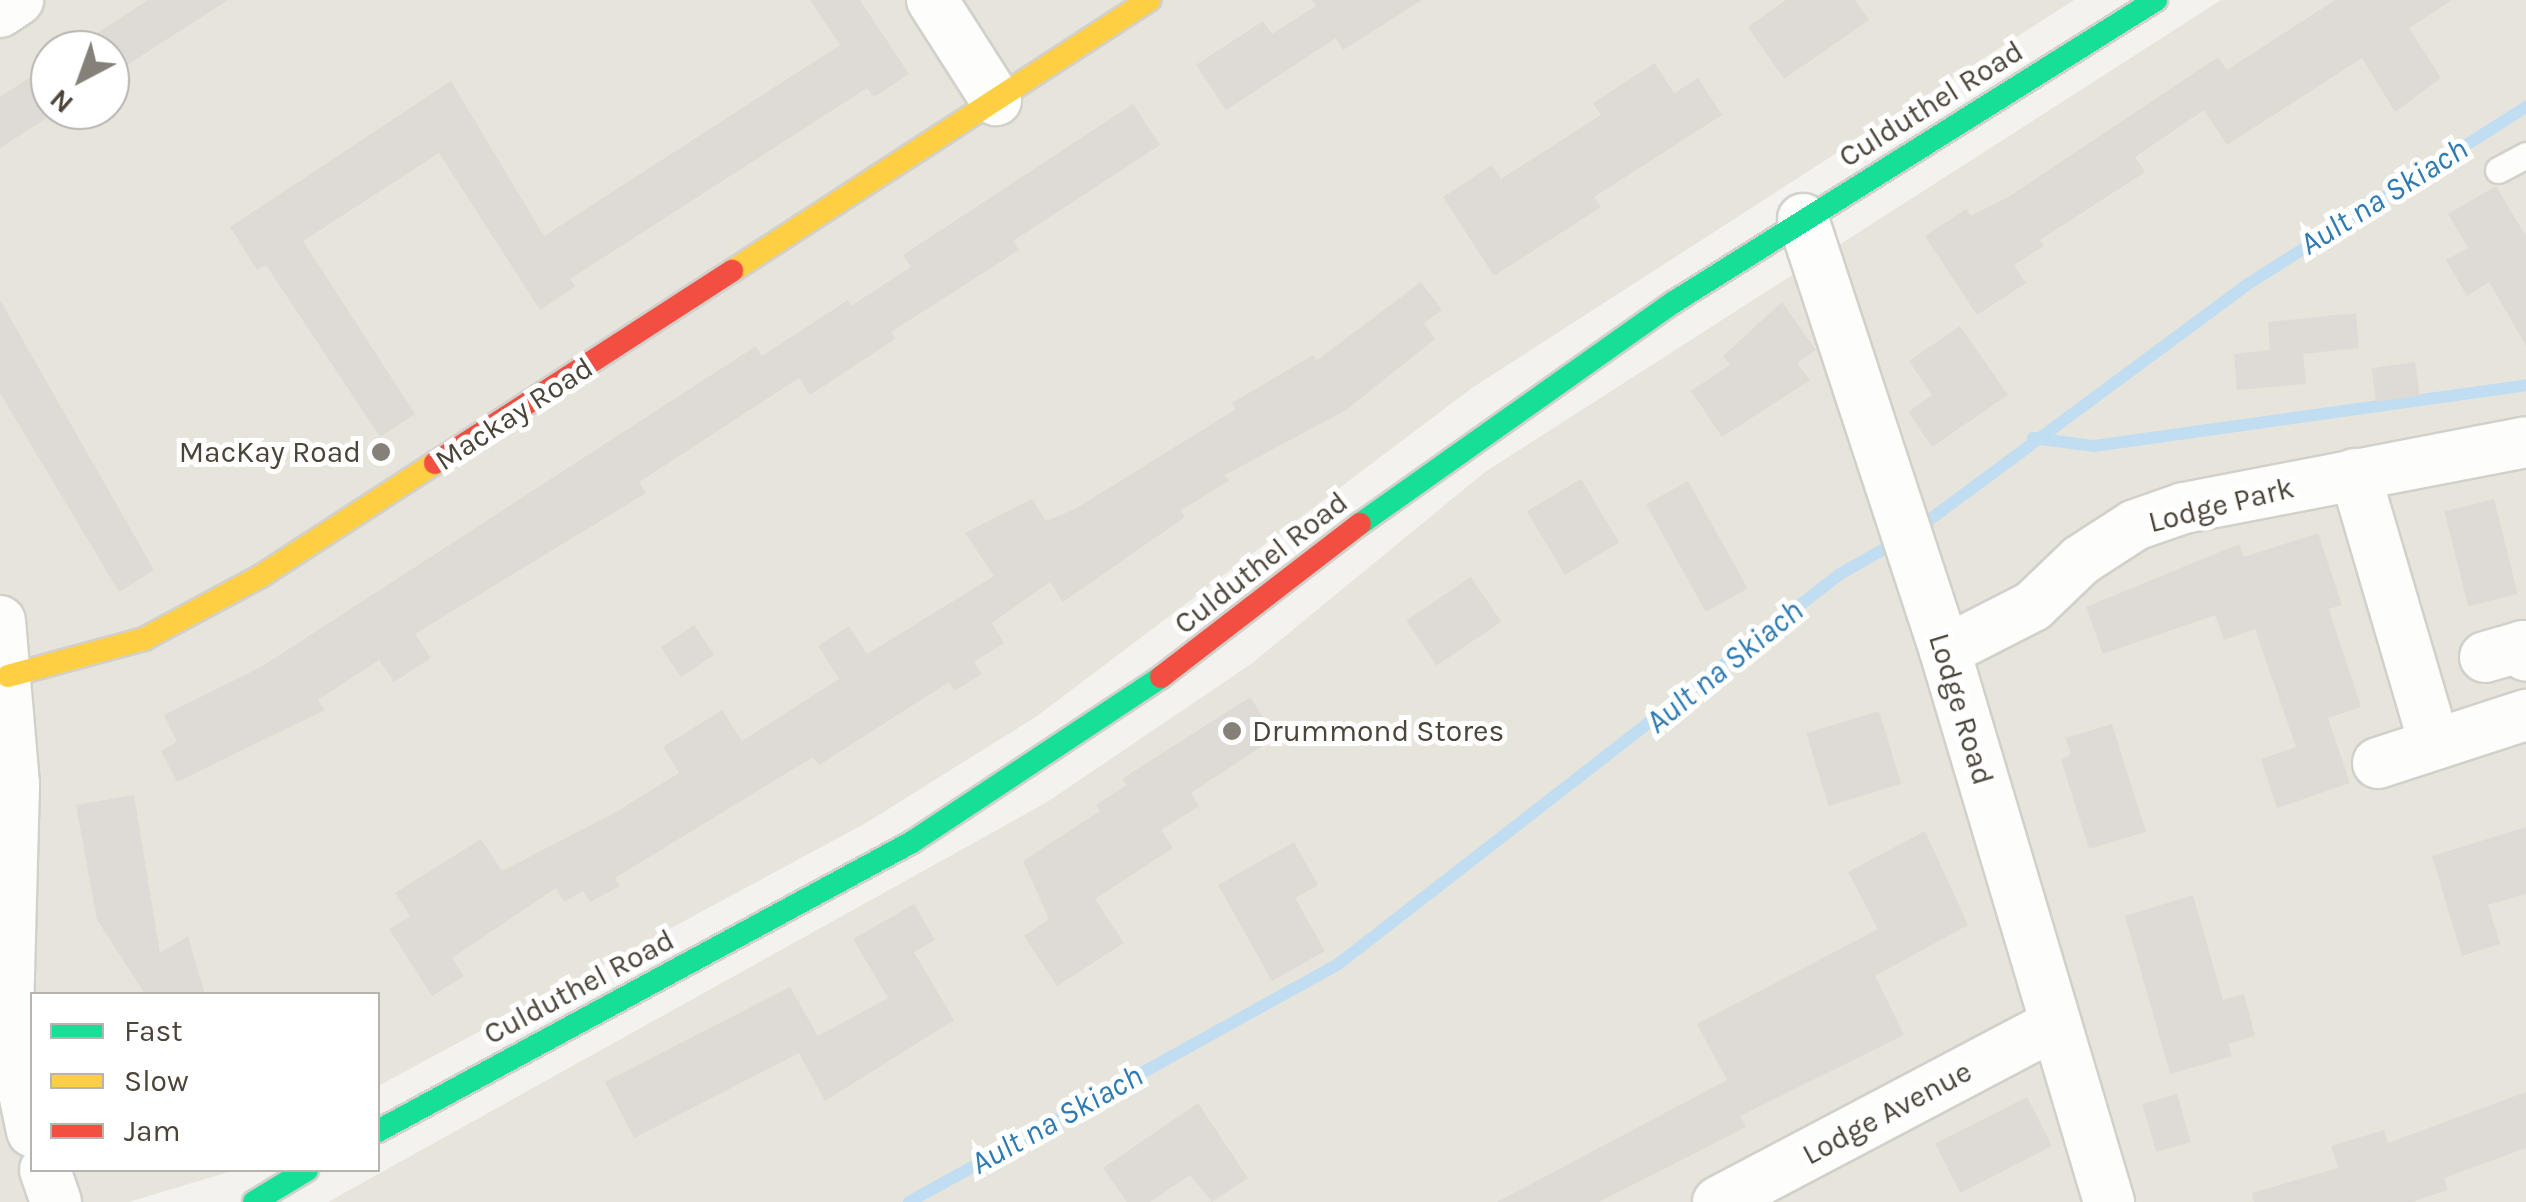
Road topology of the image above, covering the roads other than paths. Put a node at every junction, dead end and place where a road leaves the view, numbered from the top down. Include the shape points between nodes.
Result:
1 (18, 0) edge
2 (932, 0) edge
3 (1150, 0) edge
4 (2156, 0) edge
5 (0, 12) edge
6 (996, 100) junction
7 (2526, 155) edge
8 (2498, 170) dead end
9 (1803, 219) junction
10 (2526, 442) edge
11 (2355, 474) junction
12 (0, 621) edge
13 (1945, 651) junction
14 (8, 676) junction
15 (2526, 715) edge
16 (2434, 742) junction
17 (2378, 763) dead end
18 (3, 918) edge
19 (2056, 1024) junction
20 (30, 1122) edge
21 (380, 1130) edge
22 (47, 1172) edge
23 (304, 1172) edge
24 (56, 1202) edge
25 (254, 1202) edge
26 (1718, 1202) edge
27 (2109, 1202) edge

1 - 5 street
2 - 6 street
3 - 6 main road, Mackay Road
4 - 9 main road, Culduthel Road
6 - 14 main road, Mackay Road via 246,585 144,639
7 - 8 lane
9 - 13 street, Lodge Road
9 - 21 main road, Culduthel Road via 1427,472 1122,707 928,832
10 - 11 street, Lodge Park
11 - 13 street, Lodge Park via 2135,525 2080,560 2033,606
11 - 16 street
12 - 14 street
13 - 19 street, Lodge Road
14 - 18 street via 14,784
15 - 16 street
16 - 17 street
18 - 20 street via 8,1018
19 - 26 street, Lodge Avenue
19 - 27 street, Lodge Road
22 - 24 street
23 - 25 main road

